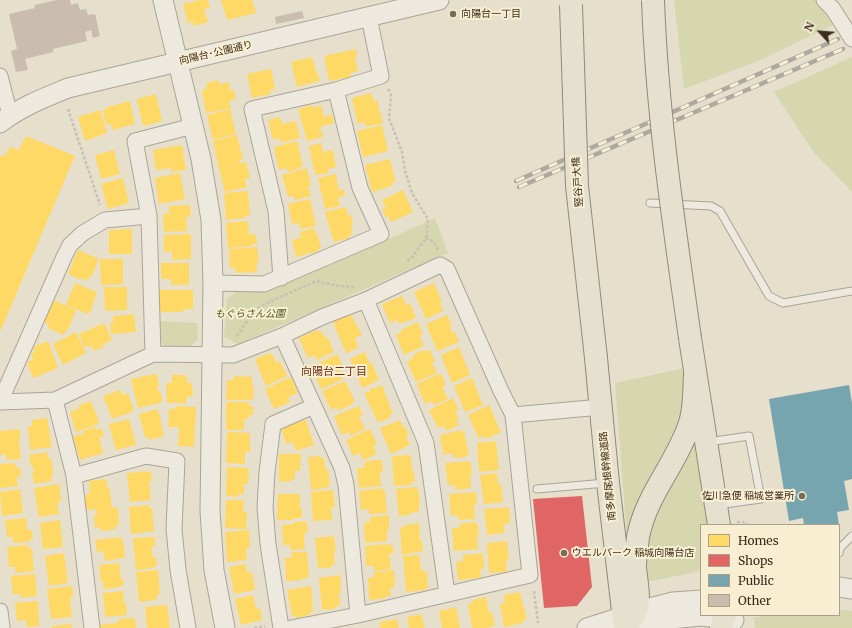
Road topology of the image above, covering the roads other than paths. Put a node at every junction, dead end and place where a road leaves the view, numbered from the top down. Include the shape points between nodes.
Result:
1 (163, 0) edge
2 (439, 0) edge
3 (653, 0) edge
4 (824, 0) edge
5 (571, 2) edge
6 (369, 17) junction
7 (852, 39) edge
8 (178, 62) junction
9 (0, 76) edge
10 (336, 90) junction
11 (5, 119) edge
12 (193, 126) junction
13 (650, 203) dead end
14 (149, 216) junction
15 (281, 278) junction
16 (213, 282) junction
17 (852, 291) edge
18 (366, 300) junction
19 (282, 336) junction
20 (153, 354) junction
21 (211, 355) junction
22 (596, 358) joint
23 (695, 375) junction
24 (55, 400) junction
25 (0, 402) edge
26 (314, 406) junction
27 (601, 407) junction
28 (513, 415) junction
29 (706, 443) junction
30 (74, 476) junction
31 (608, 483) junction
32 (537, 489) dead end
33 (723, 518) edge
34 (852, 536) edge
35 (840, 548) edge
36 (840, 587) edge
37 (852, 589) edge
38 (447, 594) junction
39 (0, 611) edge
40 (700, 612) edge
41 (358, 615) junction
42 (631, 617) edge
43 (590, 627) edge
44 (2, 628) edge
45 (92, 628) edge
46 (188, 628) edge
47 (225, 628) edge
48 (281, 628) edge
49 (291, 628) edge

1 - 8 street
2 - 6 street, 向陽台･公園通り
3 - 23 main road, bridge via 666,174
4 - 7 street via 833,9
5 - 22 main road, 竪谷戸大橋, bridge via 577,186
6 - 8 street, 向陽台･公園通り
6 - 10 street via 381,76
8 - 11 street, 向陽台･公園通り via 68,88 37,100
8 - 12 street
9 - 11 street
10 - 15 street via 252,109 276,211
10 - 15 street via 360,188 381,234
12 - 14 street via 135,141
12 - 16 street via 211,220
13 - 17 lane via 711,206 720,212 770,296 783,303
14 - 20 street
14 - 25 street via 105,220 83,233 70,245
15 - 16 street via 264,284
16 - 21 street
18 - 19 street
18 - 28 street via 440,265 447,269
18 - 38 street via 426,443
19 - 21 street via 233,355
19 - 26 street
20 - 21 street
20 - 24 street
21 - 47 street via 210,510 214,570
22 - 27 main road, 南多摩尾根幹線道路
23 - 29 main road
23 - 42 main road via 694,402 689,426 651,498 639,536 635,567 638,590
24 - 25 street
24 - 30 street
26 - 41 street via 342,468 346,485
26 - 48 street via 273,424 265,507
27 - 28 street
27 - 31 main road, 南多摩尾根幹線道路
28 - 38 street via 530,575
29 - 33 main road
29 - 33 lane via 749,436 762,499
30 - 45 street
30 - 46 street via 146,456 176,462 174,529
31 - 32 lane
31 - 42 main road, 南多摩尾根幹線道路
34 - 35 lane
36 - 37 street
38 - 41 street
39 - 44 street
40 - 42 street via 673,602
41 - 49 street
42 - 43 street

